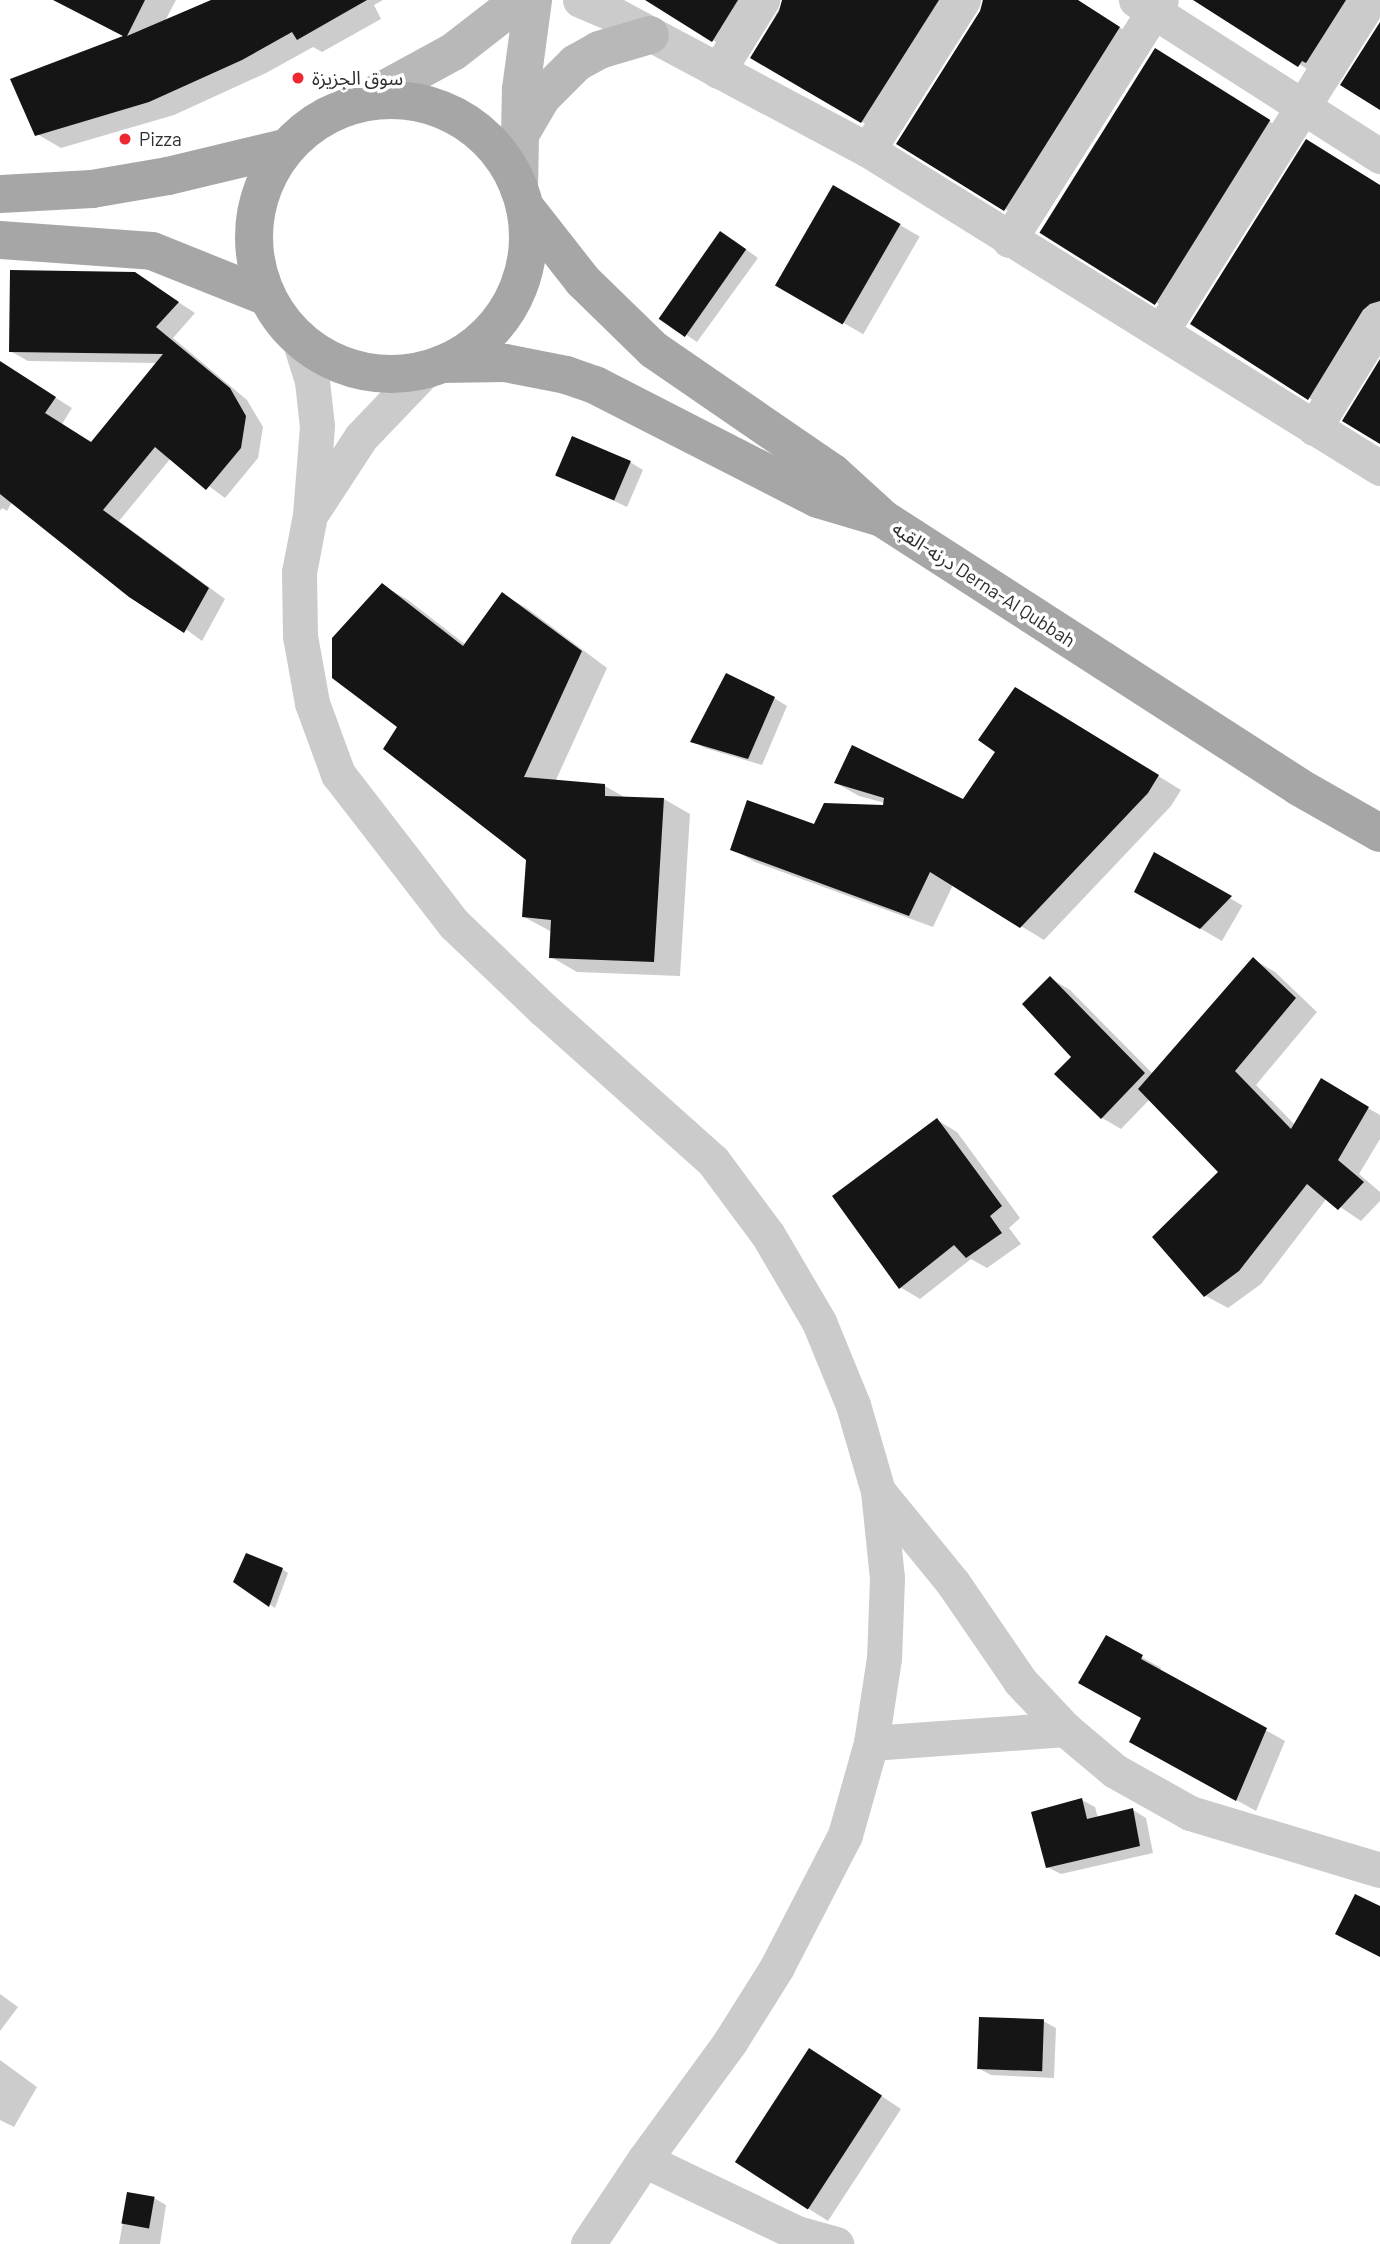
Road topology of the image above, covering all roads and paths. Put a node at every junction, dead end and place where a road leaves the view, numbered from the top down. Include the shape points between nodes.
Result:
1 (520, 0) edge
2 (533, 0) edge
3 (580, 0) edge
4 (762, 0) edge
5 (963, 0) edge
6 (1370, 0) edge
7 (1150, 4) edge
8 (650, 34) junction
9 (718, 71) junction
10 (363, 101) junction
11 (1303, 107) junction
12 (519, 138) junction
13 (285, 148) junction
14 (868, 150) junction
15 (1380, 156) edge
16 (0, 194) edge
17 (522, 198) junction
18 (0, 240) edge
19 (1009, 240) junction
20 (267, 297) junction
21 (1380, 321) edge
22 (1162, 330) junction
23 (299, 339) junction
24 (433, 367) junction
25 (1314, 428) junction
26 (1380, 468) edge
27 (310, 515) junction
28 (882, 518) junction
29 (1380, 833) edge
30 (878, 1491) junction
31 (1065, 1728) junction
32 (871, 1743) junction
33 (1380, 1870) edge
34 (644, 2160) junction
35 (588, 2244) edge
36 (836, 2244) edge

1 - 10 main road via 453,52
2 - 12 main road via 525,39
3 - 8 street
4 - 9 street
5 - 14 street
6 - 11 street
7 - 11 street
7 - 19 street
8 - 9 street
8 - 12 main road via 599,50 576,64 542,97
9 - 14 street
10 - 13 main road via 330,113
10 - 17 main road via 396,99 427,104 457,116 497,152
11 - 15 street
11 - 22 street
12 - 17 main road
13 - 16 main road via 92,189
13 - 20 main road, درنه-القبه Derna-Al Qubbah via 261,192 254,228 256,263
14 - 19 street
17 - 24 main road via 527,237 523,270 512,300 471,348
17 - 28 main road via 583,282 645,341 833,473
18 - 20 main road via 152,251
19 - 22 street
20 - 23 main road, درنه-القبه Derna-Al Qubbah
21 - 25 street
22 - 25 street
23 - 24 main road, درنه-القبه Derna-Al Qubbah via 326,358 357,370 391,374
23 - 27 street via 312,381 317,426
24 - 27 street via 360,438
24 - 28 main road, درنه-القبه Derna-Al Qubbah via 505,363 566,375 818,499
25 - 26 street
27 - 30 street via 299,572 300,636 312,703 338,774 454,924 713,1161 729,1182 768,1235 819,1322 853,1405
28 - 29 main road, درنه-القبه Derna-Al Qubbah via 1299,787
30 - 31 street via 953,1583 1020,1681
30 - 32 street via 887,1591 884,1658
31 - 32 street
31 - 33 street via 1115,1771 1190,1813
32 - 34 street via 845,1835 810,1908 730,2042
34 - 35 street
34 - 36 street via 797,2233

